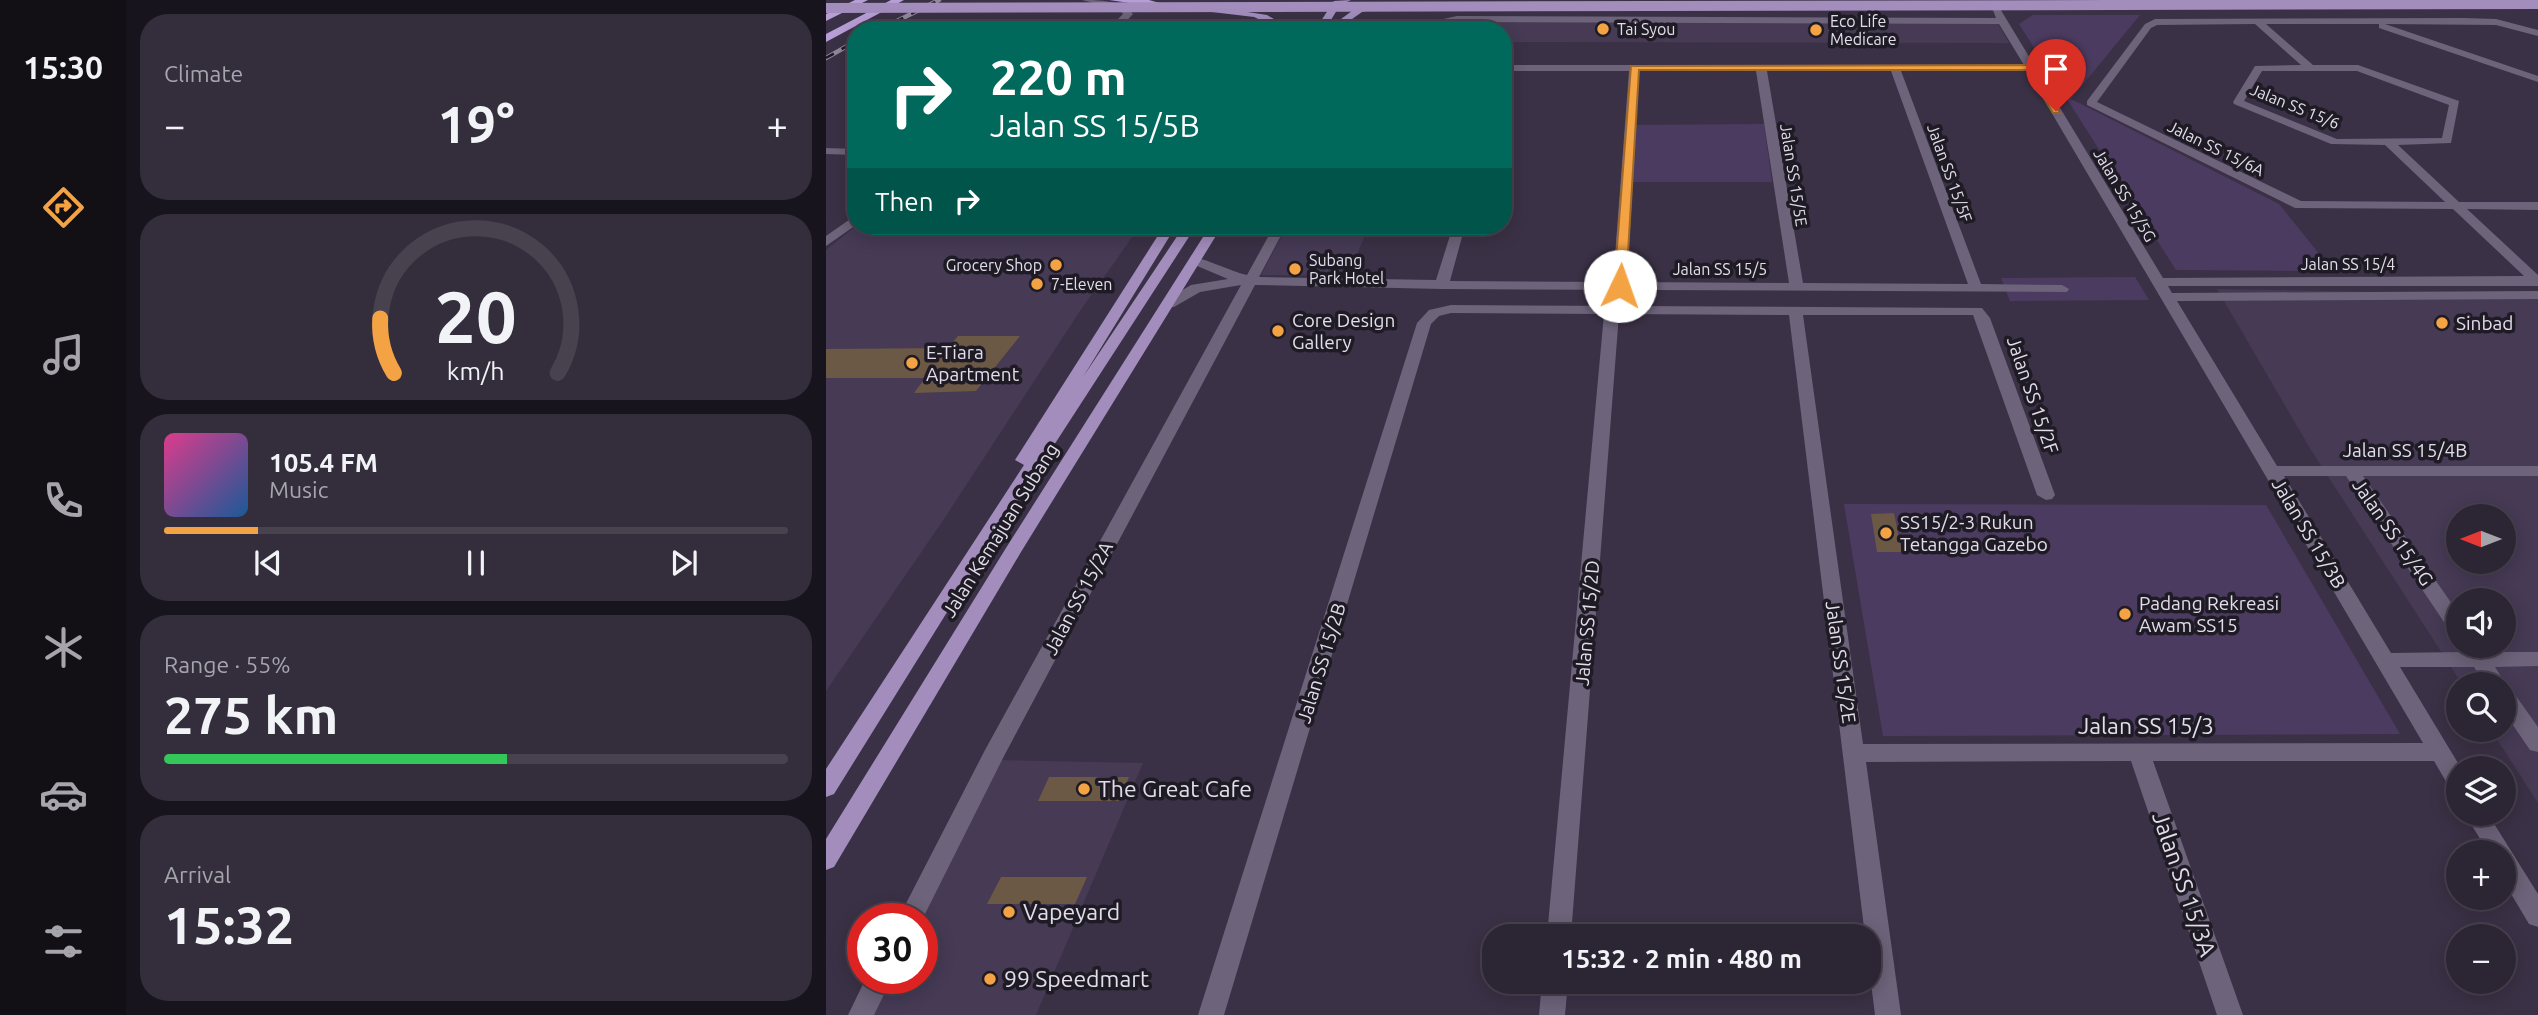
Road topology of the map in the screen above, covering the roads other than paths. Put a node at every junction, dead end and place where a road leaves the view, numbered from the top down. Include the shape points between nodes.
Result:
1 (863, 0) edge
2 (899, 0) edge
3 (1079, 0) edge
4 (1086, 0) edge
5 (1114, 0) edge
6 (826, 1) edge
7 (1905, 3) edge
8 (1339, 4) edge
9 (1391, 4) junction
10 (2028, 6) joint
11 (2538, 6) edge
12 (2060, 7) junction
13 (1142, 8) junction
14 (827, 14) edge
15 (1999, 14) junction
16 (860, 21) edge
17 (1124, 21) edge
18 (1275, 21) edge
19 (1327, 21) edge
20 (1342, 21) edge
21 (1346, 21) edge
22 (1448, 21) edge
23 (2258, 22) junction
24 (2369, 22) junction
25 (847, 28) edge
26 (2538, 33) edge
27 (826, 39) edge
28 (2309, 67) junction
29 (1512, 68) edge
30 (1634, 68) junction
31 (1761, 68) junction
32 (1895, 68) junction
33 (2030, 68) junction
34 (2538, 79) edge
35 (2388, 142) junction
36 (826, 151) edge
37 (847, 152) edge
38 (2458, 203) junction
39 (2538, 206) edge
40 (847, 226) edge
41 (1164, 235) edge
42 (1184, 235) edge
43 (1210, 235) edge
44 (1275, 235) edge
45 (1456, 235) edge
46 (826, 242) edge
47 (1195, 260) junction
48 (2537, 278) edge
49 (1251, 280) junction
50 (1442, 285) junction
51 (1620, 286) junction
52 (1797, 287) junction
53 (1976, 288) junction
54 (2062, 289) dead end
55 (2164, 290) junction
56 (2538, 295) edge
57 (1169, 304) junction
58 (1612, 309) junction
59 (1795, 309) junction
60 (2271, 471) junction
61 (2351, 471) junction
62 (2538, 471) edge
63 (2046, 495) dead end
64 (970, 560) junction
65 (2446, 610) edge
66 (2446, 654) edge
67 (2516, 657) edge
68 (2538, 659) edge
69 (2384, 660) junction
70 (2516, 712) edge
71 (2538, 744) edge
72 (2138, 752) junction
73 (2439, 752) junction
74 (1853, 753) junction
75 (2446, 763) edge
76 (826, 788) edge
77 (826, 860) edge
78 (2516, 880) edge
79 (918, 903) edge
80 (2538, 916) edge
81 (1560, 924) edge
82 (871, 994) edge
83 (1554, 994) edge
84 (861, 1015) edge
85 (1211, 1015) edge
86 (1552, 1015) edge
87 (1888, 1015) edge
88 (2230, 1015) edge

1 - 14 highway
2 - 16 highway, bridge
3 - 6 main road
4 - 17 street via 1123,8 1128,14
5 - 8 highway
7 - 9 main road
7 - 12 main road
7 - 15 main road
8 - 9 main road
8 - 19 main road
8 - 20 main road via 1350,6
9 - 21 main road via 1359,10
10 - 12 main road
10 - 15 street
11 - 12 main road
11 - 13 main road, bridge
13 - 14 main road, bridge
13 - 18 main road, bridge via 1232,11
15 - 22 street
15 - 33 street, Jalan SS 15/5G
23 - 24 street
23 - 28 street
23 - 38 street, Jalan SS 15/6A via 2155,22 2091,103 2300,205
24 - 26 street via 2479,21
24 - 34 street
25 - 27 highway, bridge
28 - 35 street, Jalan SS 15/6 via 2259,68 2238,102 2335,142
28 - 35 street, Jalan SS 15/6 via 2358,68 2455,103 2447,141
29 - 30 street
30 - 31 street
30 - 51 street
31 - 32 street
31 - 52 street, Jalan SS 15/5E
32 - 33 street
32 - 53 street, Jalan SS 15/5F
33 - 55 street, Jalan SS 15/5G
35 - 38 street
36 - 37 street
38 - 39 street, Jalan SS 15/6A
38 - 48 street
40 - 46 street
41 - 64 main road via 1038,432
42 - 64 main road, Jalan Kemajuan Subang
43 - 47 main road, Jalan Kemajuan Subang
44 - 49 street, Jalan SS 15/2A
45 - 50 street
47 - 49 street, Jalan SS 15/5 via 1221,275
47 - 57 main road, Jalan Kemajuan Subang
48 - 55 street, Jalan SS 15/4
49 - 50 street, Jalan SS 15/5
49 - 57 street, Jalan SS 15/5 via 1196,288
49 - 79 street, Jalan SS 15/2A
50 - 51 street, Jalan SS 15/5
51 - 52 street, Jalan SS 15/5
52 - 53 street, Jalan SS 15/5
53 - 54 street, Jalan SS 15/5
55 - 56 street, Jalan SS 15/4
55 - 60 street, Jalan SS 15/3B
57 - 77 main road, Jalan Kemajuan Subang
58 - 59 street
58 - 81 street, Jalan SS 15/2D
58 - 85 street, Jalan SS 15/2B via 1451,309 1434,313 1424,323
59 - 63 street, Jalan SS 15/2F via 1977,311
59 - 74 street, Jalan SS 15/2E
60 - 61 street, Jalan SS 15/4B
60 - 69 street, Jalan SS 15/3B
61 - 62 street, Jalan SS 15/4B
61 - 65 street, Jalan SS 15/4G
64 - 76 main road, Jalan Kemajuan Subang
66 - 69 street
67 - 68 street
69 - 73 street, Jalan SS 15/3B
70 - 71 street
72 - 73 street, Jalan SS 15/3
72 - 74 street, Jalan SS 15/3
72 - 88 street, Jalan SS 15/3A
73 - 75 street, Jalan SS 15/3B
74 - 87 street, Jalan SS 15/2E
78 - 80 street
82 - 84 street
83 - 86 street

